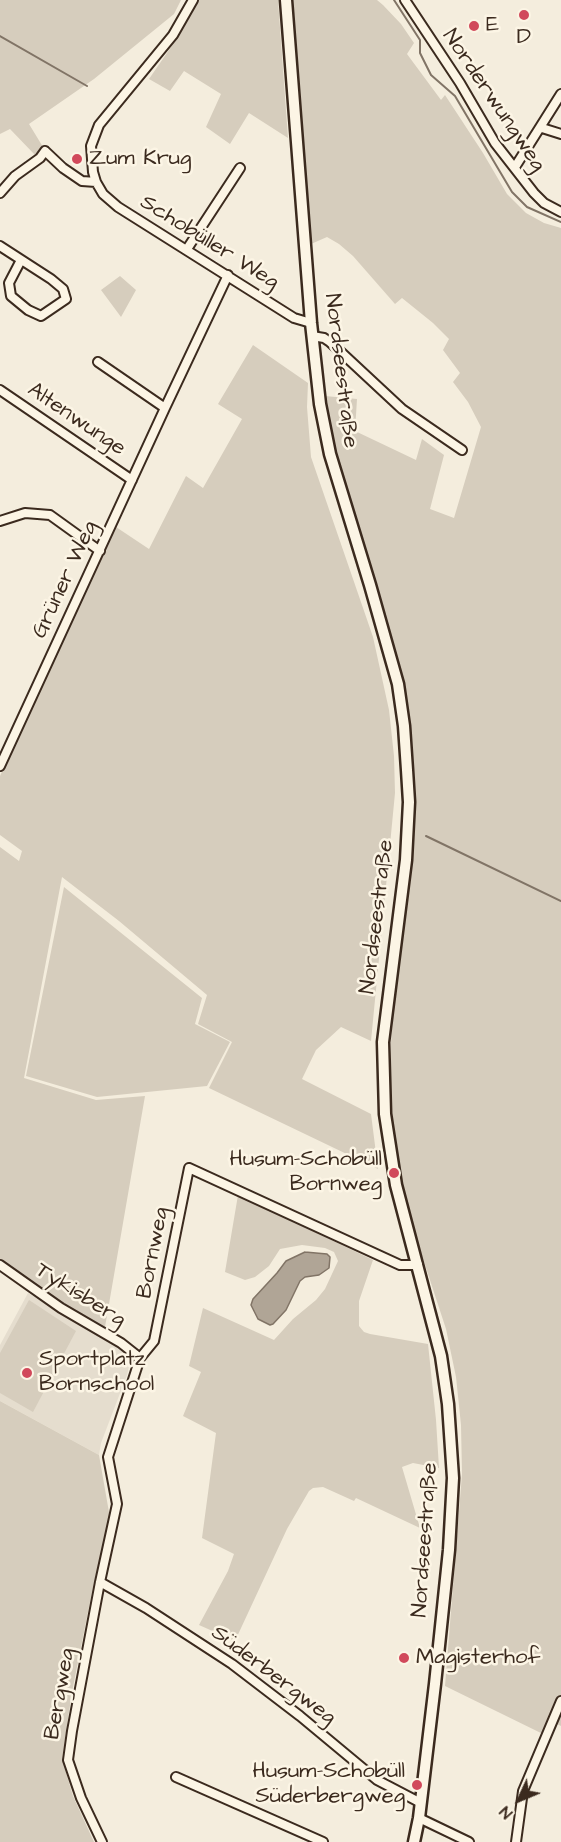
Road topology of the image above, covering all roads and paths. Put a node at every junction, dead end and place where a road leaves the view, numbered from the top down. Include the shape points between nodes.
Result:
1 (193, 0) edge
2 (286, 0) edge
3 (405, 0) edge
4 (561, 94) edge
5 (542, 128) junction
6 (561, 134) edge
7 (515, 167) junction
8 (240, 168) dead end
9 (96, 182) junction
10 (0, 193) edge
11 (561, 212) edge
12 (0, 246) edge
13 (187, 249) junction
14 (21, 260) junction
15 (228, 275) junction
16 (311, 323) junction
17 (312, 336) junction
18 (98, 362) dead end
19 (0, 390) edge
20 (165, 408) junction
21 (462, 450) dead end
22 (132, 480) junction
23 (0, 521) edge
24 (100, 551) junction
25 (0, 766) edge
26 (0, 1265) edge
27 (418, 1266) junction
28 (140, 1358) junction
29 (100, 1582) junction
30 (561, 1701) edge
31 (176, 1778) dead end
32 (421, 1803) junction
33 (419, 1818) junction
34 (102, 1842) edge
35 (323, 1842) edge
36 (414, 1842) edge
37 (469, 1842) edge
38 (516, 1842) edge

1 - 9 street via 173,35 99,125 91,146
2 - 16 main road, Nordseestraße
3 - 7 street, Norderwungweg via 495,143
4 - 5 street
5 - 6 street
5 - 7 street
7 - 11 street, Norderwungweg via 544,203
8 - 13 street
9 - 10 street via 82,181 45,151
9 - 13 street, Schobüller Weg via 118,207
12 - 14 street
13 - 15 street, Schobüller Weg
14 - 14 street via 63,289 66,299 41,316 11,296 9,283
15 - 16 street, Schobüller Weg via 294,318
15 - 20 street, Grüner Weg
16 - 17 main road, Nordseestraße
17 - 21 street via 330,342 402,409
17 - 27 main road, Nordseestraße via 330,454 398,684 404,726 409,802 406,860 383,1042 384,1082 394,1173
18 - 20 street
19 - 22 street, Altenwunge
20 - 22 street, Grüner Weg
22 - 24 street, Grüner Weg
23 - 24 street via 25,513 50,516
24 - 25 street, Grüner Weg
26 - 28 street, Tykisberg
27 - 28 street, Bornweg via 400,1264 189,1168 154,1341
27 - 32 main road, Nordseestraße via 445,1379 453,1476 449,1550
28 - 29 street, Bornweg via 108,1457 117,1504
29 - 32 street, Süderbergweg via 232,1664 377,1780
29 - 34 street, Bergweg via 68,1760
30 - 38 street via 523,1791
31 - 35 street
32 - 33 main road, Nordseestraße
33 - 36 main road, Nordseestraße
33 - 37 street

